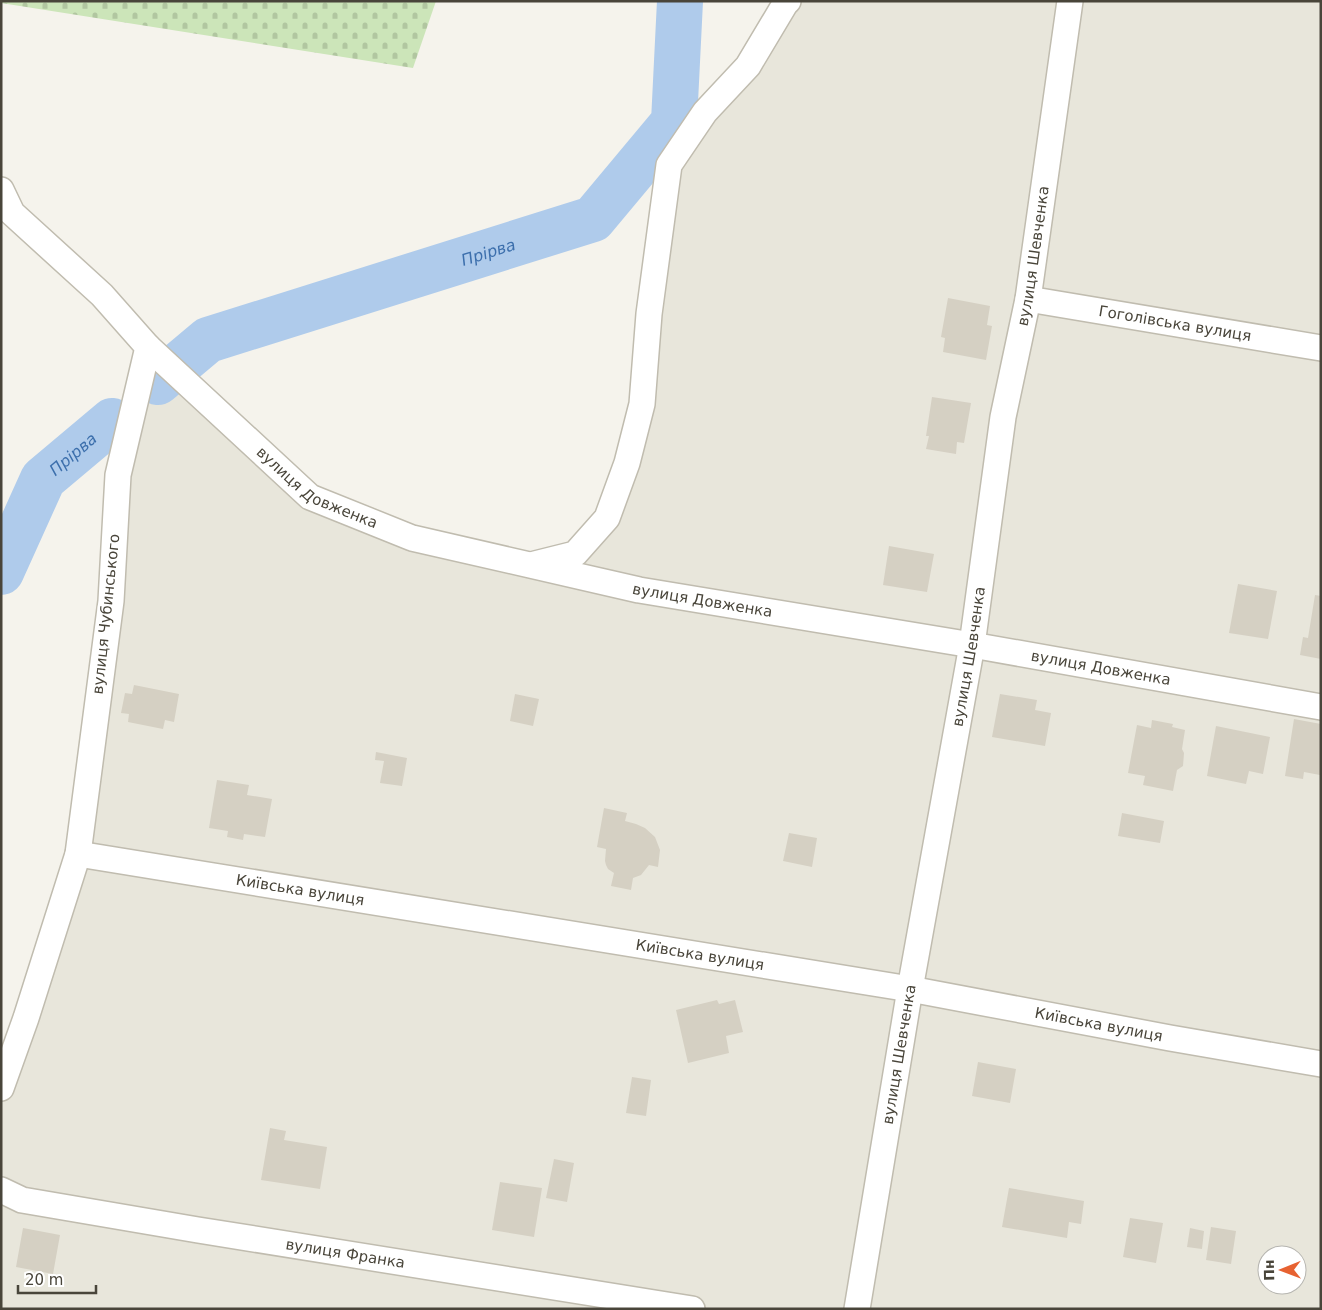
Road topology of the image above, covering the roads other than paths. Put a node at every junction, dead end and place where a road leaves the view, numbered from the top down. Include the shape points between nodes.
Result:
1 (788, 1) edge
2 (1070, 1) edge
3 (1, 190) edge
4 (1028, 299) junction
5 (148, 347) junction
6 (1321, 348) edge
7 (530, 566) junction
8 (972, 645) junction
9 (1321, 707) edge
10 (78, 854) junction
11 (910, 989) junction
12 (1321, 1064) edge
13 (1, 1088) edge
14 (1, 1190) edge
15 (692, 1309) edge
16 (857, 1309) edge

1 - 7 street via 748,66 705,112 669,165 649,314 642,404 607,518 575,554
2 - 4 street, вулиця Шевченка
3 - 5 street via 12,213 102,295
4 - 6 street, Гоголівська вулиця
4 - 8 street, вулиця Шевченка via 1003,417
5 - 7 street, вулиця Довженка via 310,497 412,538
5 - 10 street, вулиця Чубинського via 118,475 111,600
7 - 8 street, вулиця Довженка via 639,590
8 - 9 street, вулиця Довженка
8 - 11 street, вулиця Шевченка
10 - 11 street, Київська вулиця
10 - 13 street, вулиця Чубинського
11 - 12 street, Київська вулиця
11 - 16 street, вулиця Шевченка
14 - 15 street, вулиця Франка via 31,1202

